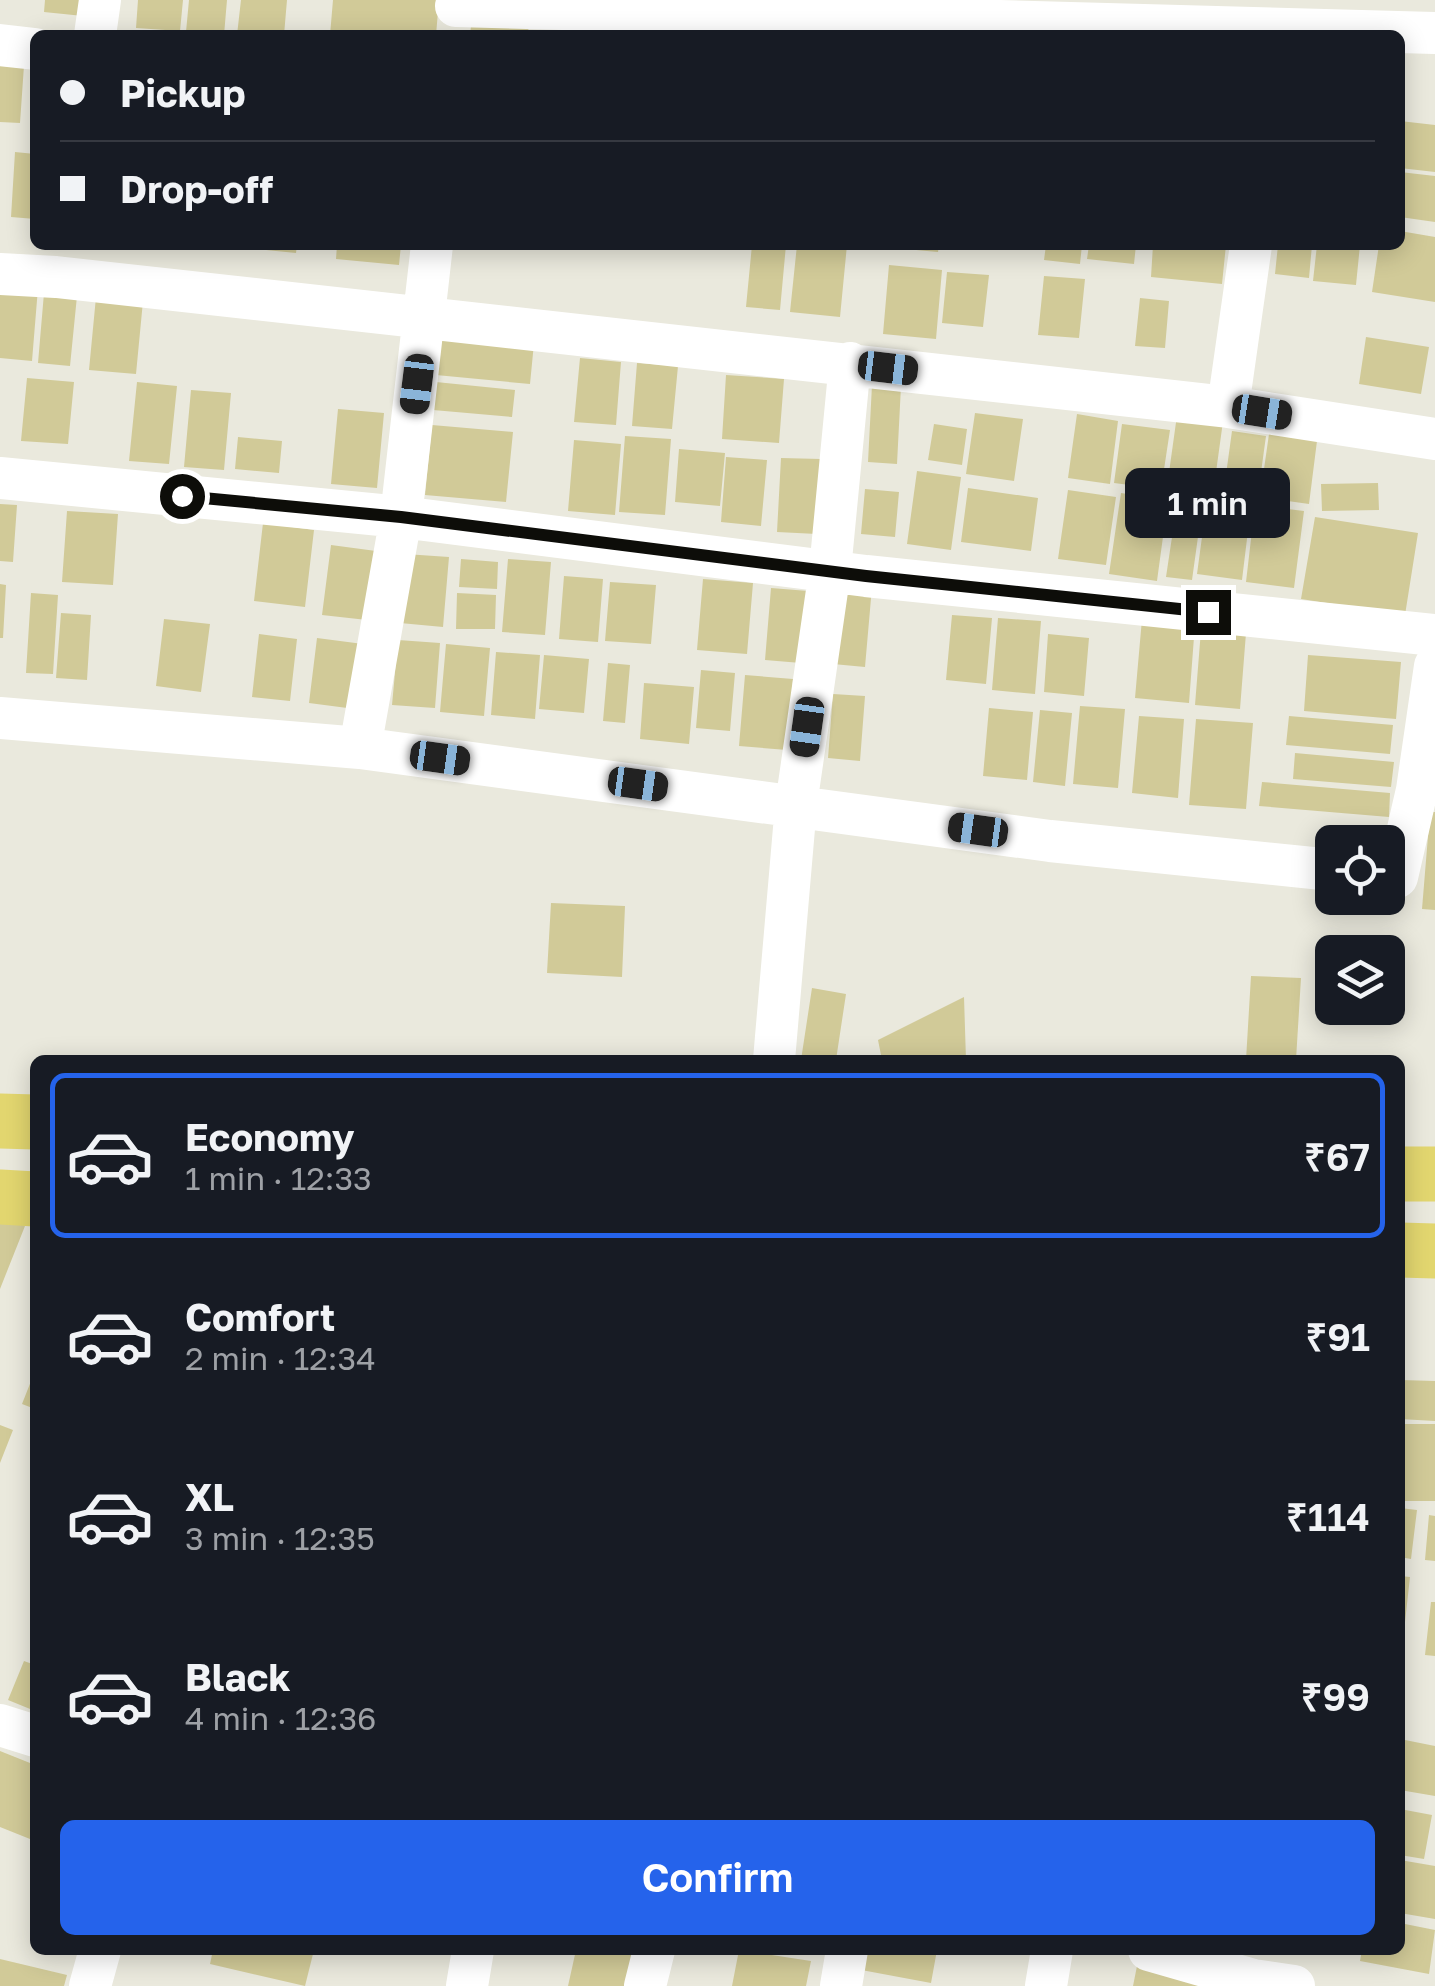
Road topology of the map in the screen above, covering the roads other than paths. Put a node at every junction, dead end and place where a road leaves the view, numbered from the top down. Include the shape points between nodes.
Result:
1 (100, 0) edge
2 (455, 14) edge
3 (96, 30) edge
4 (1280, 30) edge
5 (1405, 32) edge
6 (1435, 33) edge
7 (0, 45) edge
8 (30, 48) edge
9 (432, 250) edge
10 (1250, 250) edge
11 (59, 261) edge
12 (0, 274) edge
13 (425, 317) junction
14 (850, 363) junction
15 (1228, 406) junction
16 (1435, 439) edge
17 (0, 478) edge
18 (401, 517) junction
19 (830, 570) junction
20 (1435, 636) edge
21 (1435, 666) edge
22 (0, 718) edge
23 (360, 748) junction
24 (1426, 792) edge
25 (796, 805) junction
26 (1405, 854) edge
27 (1315, 868) edge
28 (774, 1055) edge
29 (0, 1121) edge
30 (30, 1122) edge
31 (1405, 1174) edge
32 (1435, 1174) edge
33 (0, 1197) edge
34 (30, 1199) edge
35 (1405, 1250) edge
36 (1435, 1250) edge
37 (0, 1725) edge
38 (30, 1734) edge
39 (99, 1955) edge
40 (472, 1955) edge
41 (653, 1955) edge
42 (846, 1955) edge
43 (1051, 1955) edge
44 (1172, 1955) edge
45 (1264, 1975) edge
46 (90, 1986) edge
47 (467, 1986) edge
48 (645, 1986) edge
49 (842, 1986) edge
50 (1046, 1986) edge

1 - 3 street
2 - 4 street
5 - 6 street
7 - 8 street
9 - 13 street
10 - 15 street
11 - 12 street
11 - 13 street
13 - 14 street
13 - 18 street
14 - 15 street
14 - 19 street
15 - 16 street
17 - 18 street
18 - 19 street
18 - 23 street
19 - 20 street
19 - 25 street
21 - 24 street
22 - 23 street
23 - 25 street
24 - 26 street
25 - 27 street via 1050,841
25 - 28 street
29 - 30 main road
31 - 32 main road
33 - 34 main road
35 - 36 main road
37 - 38 street
39 - 46 street
40 - 47 street
41 - 48 street
42 - 49 street
43 - 50 street
44 - 45 street

